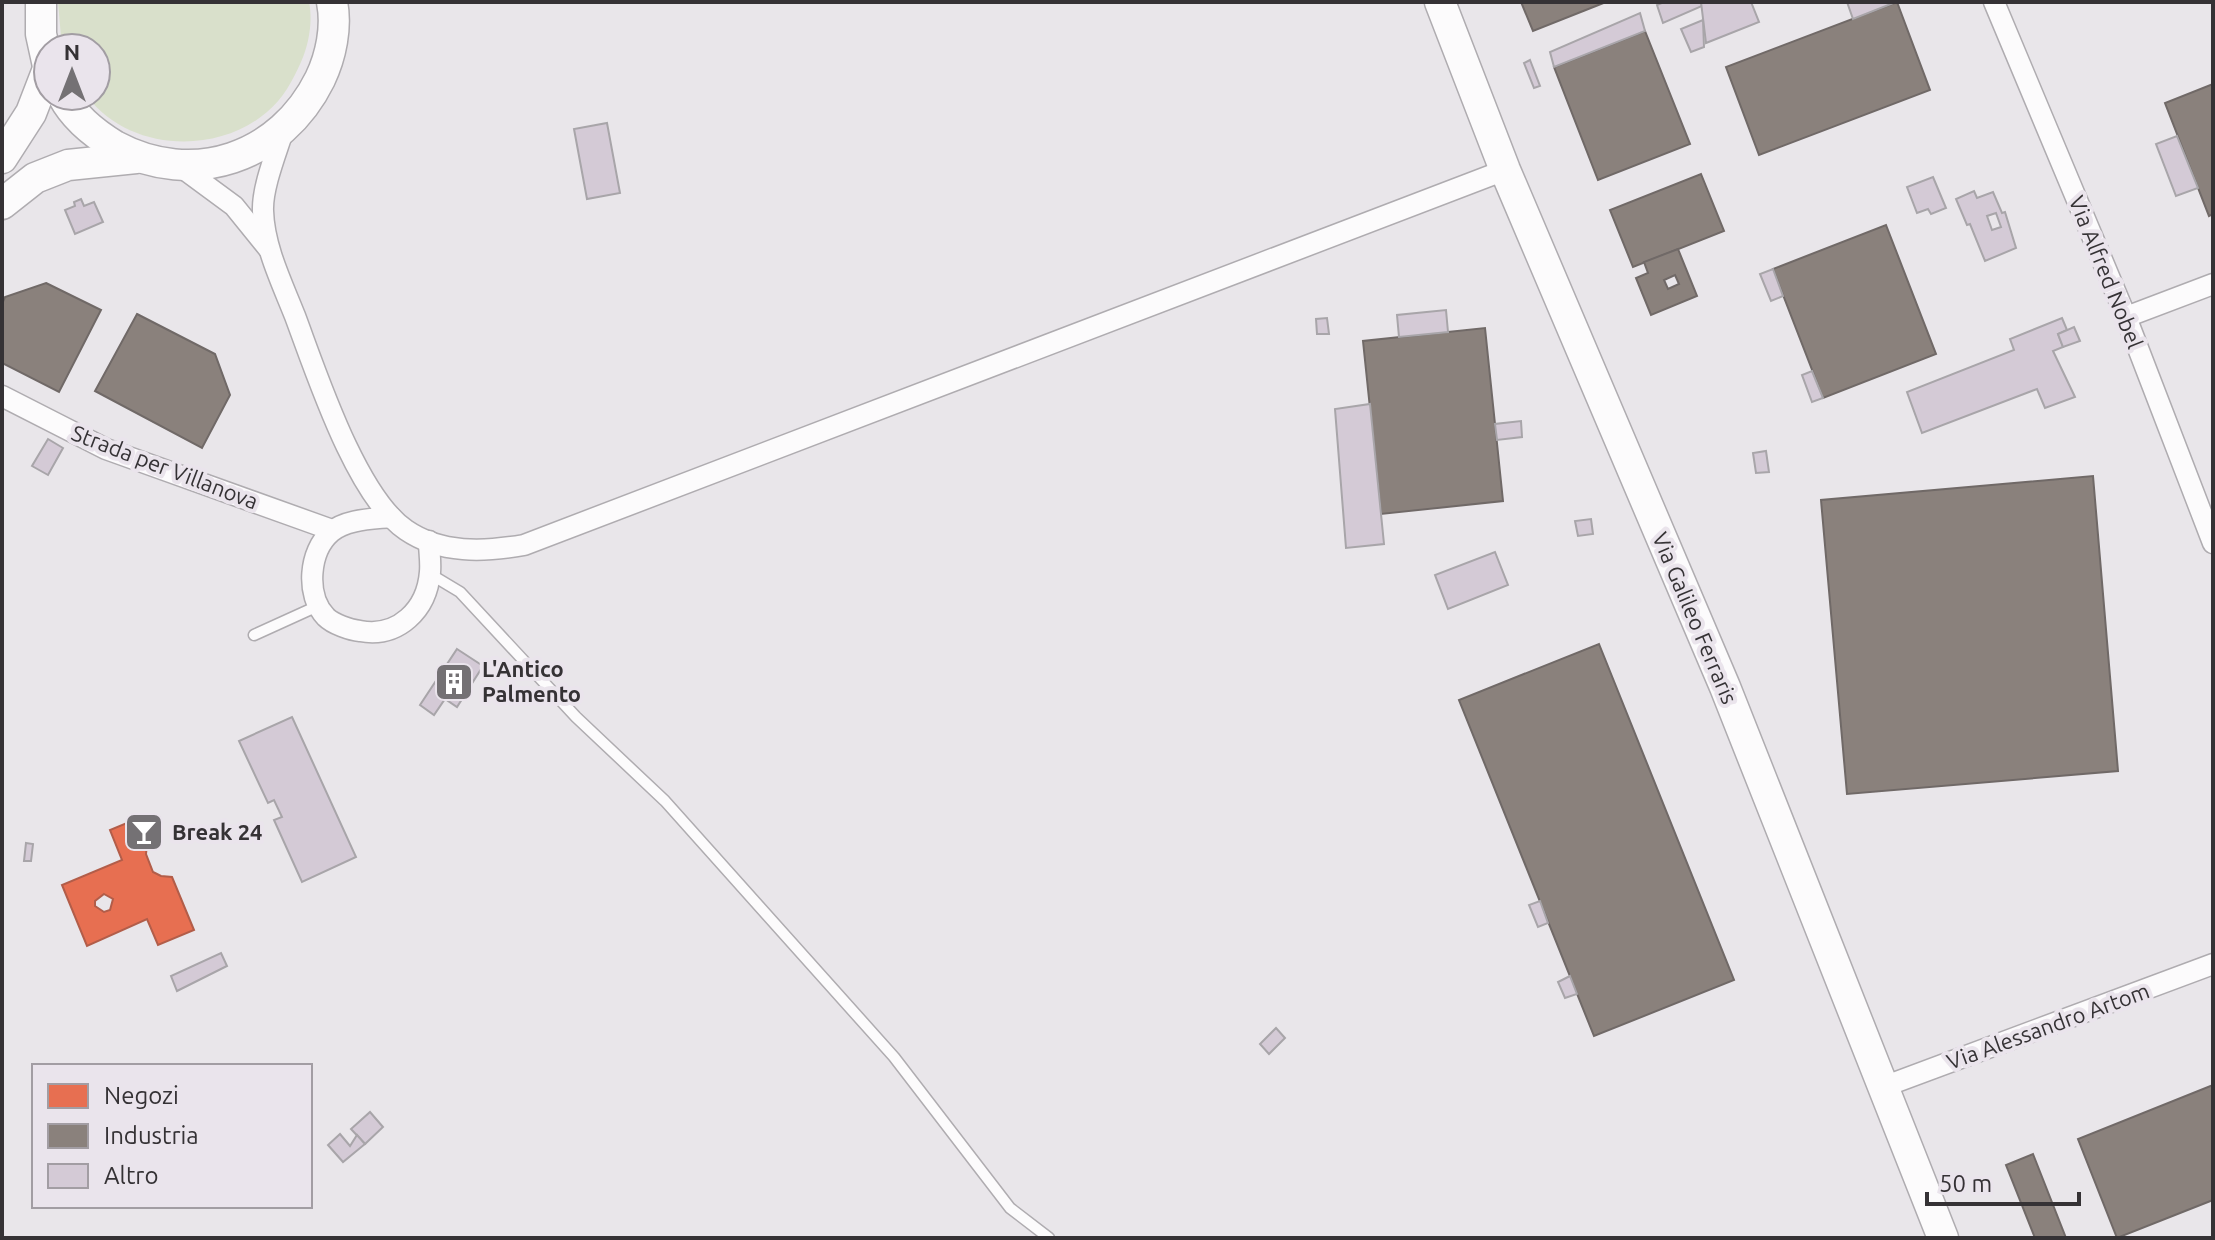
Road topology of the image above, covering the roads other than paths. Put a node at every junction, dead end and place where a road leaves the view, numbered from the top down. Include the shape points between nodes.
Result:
1 (41, 2) edge
2 (1440, 2) edge
3 (1994, 2) edge
4 (336, 6) edge
5 (41, 32) edge
6 (32, 110) edge
7 (75, 112) edge
8 (284, 128) junction
9 (137, 157) junction
10 (2, 158) edge
11 (177, 164) junction
12 (1505, 170) junction
13 (2, 204) edge
14 (270, 251) junction
15 (2213, 284) edge
16 (2126, 317) junction
17 (2, 396) edge
18 (391, 517) junction
19 (332, 530) junction
20 (429, 541) junction
21 (2213, 543) edge
22 (430, 574) junction
23 (320, 605) junction
24 (254, 635) dead end
25 (2213, 964) edge
26 (1883, 1087) junction
27 (1049, 1238) edge
28 (1943, 1238) edge

1 - 5 street
2 - 12 street, Via Galileo Ferraris
3 - 16 street, Via Alfred Nobel
4 - 8 street via 328,61 308,103
6 - 10 street
7 - 9 street via 99,137
8 - 11 street via 235,158
8 - 14 street via 263,209
9 - 11 street
9 - 13 street via 68,165 35,178
11 - 14 street via 234,206
12 - 20 street via 524,545 465,551
12 - 26 street, Via Galileo Ferraris via 1725,687
14 - 18 street via 334,420
15 - 16 street
16 - 21 street, Via Alfred Nobel
17 - 19 street, Strada per Villanova via 106,449
18 - 19 street
18 - 20 street
19 - 23 street via 313,569 313,590
20 - 22 street
22 - 23 street via 423,601 398,628 375,634 352,630 326,618
22 - 27 lane via 460,592 576,717 665,801 894,1057 1010,1208
23 - 24 lane
25 - 26 street, Via Alessandro Artom
26 - 28 street, Via Galileo Ferraris

